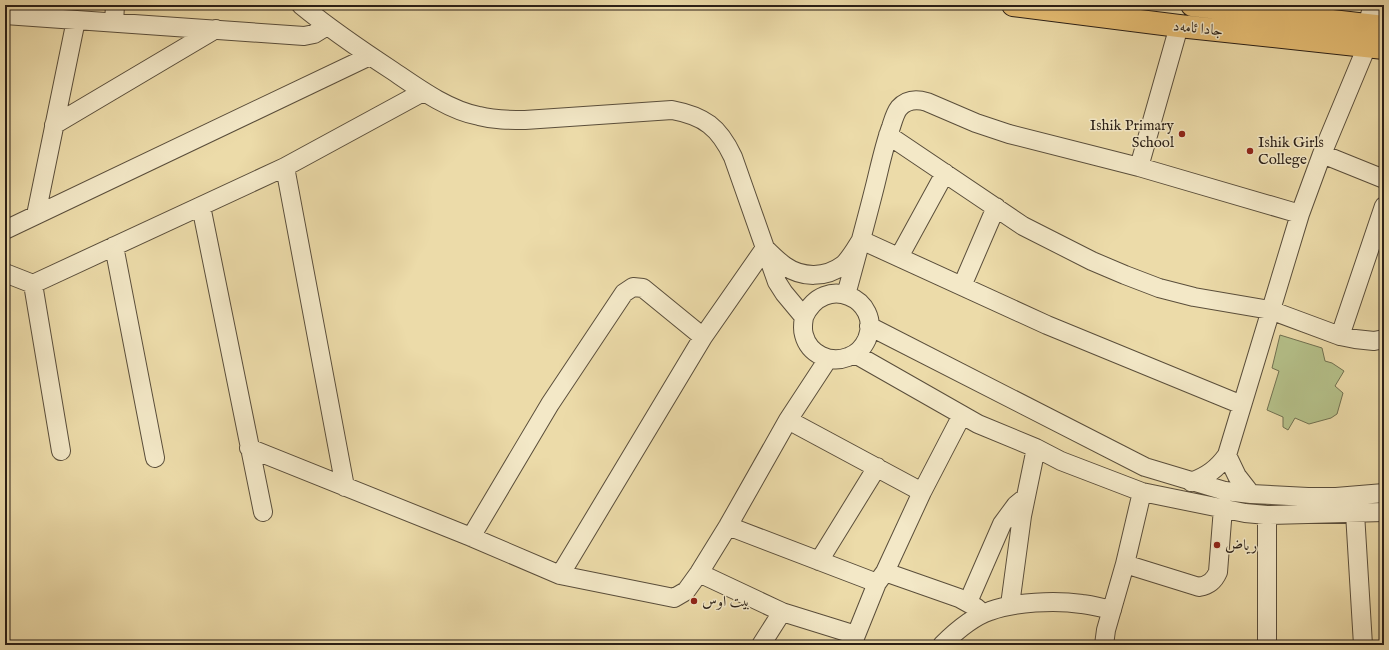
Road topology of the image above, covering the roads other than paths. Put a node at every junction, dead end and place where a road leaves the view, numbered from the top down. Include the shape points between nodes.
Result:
1 (115, 5) edge
2 (301, 5) edge
3 (1197, 5) edge
4 (1024, 6) edge
5 (5, 15) edge
6 (76, 20) junction
7 (114, 23) junction
8 (327, 26) junction
9 (1179, 26) junction
10 (216, 29) junction
11 (1375, 30) edge
12 (370, 56) junction
13 (423, 92) junction
14 (54, 125) junction
15 (888, 135) junction
16 (1322, 154) junction
17 (285, 167) junction
18 (1138, 167) junction
19 (945, 173) junction
20 (1384, 178) edge
21 (201, 206) junction
22 (1384, 206) edge
23 (996, 207) junction
24 (1300, 214) junction
25 (36, 215) junction
26 (5, 230) edge
27 (861, 240) junction
28 (114, 246) junction
29 (765, 248) junction
30 (899, 257) junction
31 (5, 273) edge
32 (32, 284) junction
33 (962, 286) junction
34 (846, 295) junction
35 (1270, 310) junction
36 (804, 317) junction
37 (869, 326) junction
38 (1340, 336) junction
39 (703, 337) junction
40 (1384, 339) edge
41 (854, 354) junction
42 (828, 359) junction
43 (1242, 405) junction
44 (962, 415) junction
45 (788, 420) junction
46 (249, 448) junction
47 (1036, 448) junction
48 (61, 451) dead end
49 (1227, 455) junction
50 (155, 458) dead end
51 (877, 467) junction
52 (1191, 482) junction
53 (345, 487) junction
54 (922, 492) junction
55 (1142, 492) junction
56 (1384, 493) edge
57 (1251, 494) junction
58 (1026, 497) junction
59 (1223, 508) junction
60 (262, 512) dead end
61 (1384, 512) edge
62 (1355, 513) junction
63 (1267, 515) junction
64 (728, 526) junction
65 (471, 537) junction
66 (820, 562) junction
67 (1125, 564) junction
68 (699, 573) junction
69 (560, 575) junction
70 (881, 578) junction
71 (968, 602) junction
72 (1010, 605) junction
73 (1112, 610) junction
74 (988, 611) junction
75 (782, 612) junction
76 (854, 640) edge
77 (761, 645) edge
78 (942, 645) edge
79 (1104, 645) edge
80 (1267, 645) edge
81 (1363, 645) edge

1 - 7 street
2 - 8 street
3 - 11 main road, جادا ئامەد
4 - 9 main road, جادا ئامەد
5 - 6 street
6 - 7 street
6 - 14 street
7 - 10 street
8 - 10 street via 314,34 304,36
8 - 12 street
9 - 11 main road, جادا ئامەد
9 - 18 street
10 - 14 street
11 - 16 street
12 - 13 street
12 - 25 street
13 - 17 street
13 - 29 street via 460,110 501,120 672,110 702,119 716,129 733,156
14 - 25 street
15 - 18 street via 896,112 901,106 906,102 920,100 992,129
15 - 19 street
15 - 27 street
16 - 20 street
16 - 24 street
17 - 21 street
17 - 53 street
18 - 24 street
19 - 23 street
19 - 30 street
21 - 28 street
21 - 46 street
22 - 38 street
23 - 33 street
23 - 35 street via 1023,226 1092,261 1159,288 1194,297
24 - 35 street
25 - 26 street
27 - 29 street via 843,264 833,271 820,274 796,272
27 - 30 street
27 - 34 street
28 - 32 street
28 - 50 street
29 - 36 street via 777,282
29 - 39 street
30 - 33 street
31 - 32 street
32 - 48 street
33 - 43 street via 1047,325
34 - 36 street via 837,293 820,297 807,309
34 - 37 street via 856,299 863,307 868,316
35 - 38 street
35 - 43 street
36 - 42 street via 803,335 807,343 816,353
37 - 41 street via 865,344
37 - 52 street via 1145,467
38 - 40 street
39 - 65 street via 643,288 633,287 624,293 550,404
39 - 69 street
41 - 42 street via 837,360
41 - 44 street
42 - 45 street
43 - 49 street
44 - 47 street
44 - 54 street
45 - 51 street
45 - 64 street
46 - 53 street
46 - 60 street
47 - 55 street via 1061,461
47 - 58 street
49 - 52 street via 1212,472
49 - 57 street via 1237,476
51 - 54 street
51 - 66 street
52 - 57 street
53 - 65 street
54 - 70 street
55 - 59 street
55 - 67 street
56 - 57 street via 1336,497
58 - 71 street via 1016,505 1002,524
58 - 72 street
59 - 63 street
59 - 67 street via 1218,572 1206,586 1199,587
61 - 62 street
62 - 63 street
62 - 81 street
63 - 80 street
64 - 66 street
64 - 68 street
65 - 69 street
66 - 70 street
67 - 73 street
68 - 69 street via 686,591 674,598
68 - 75 street
70 - 71 street
70 - 76 street
71 - 74 street via 975,608
72 - 73 street via 1071,603
72 - 74 street
73 - 79 street
74 - 78 street via 968,622
75 - 76 street
75 - 77 street

